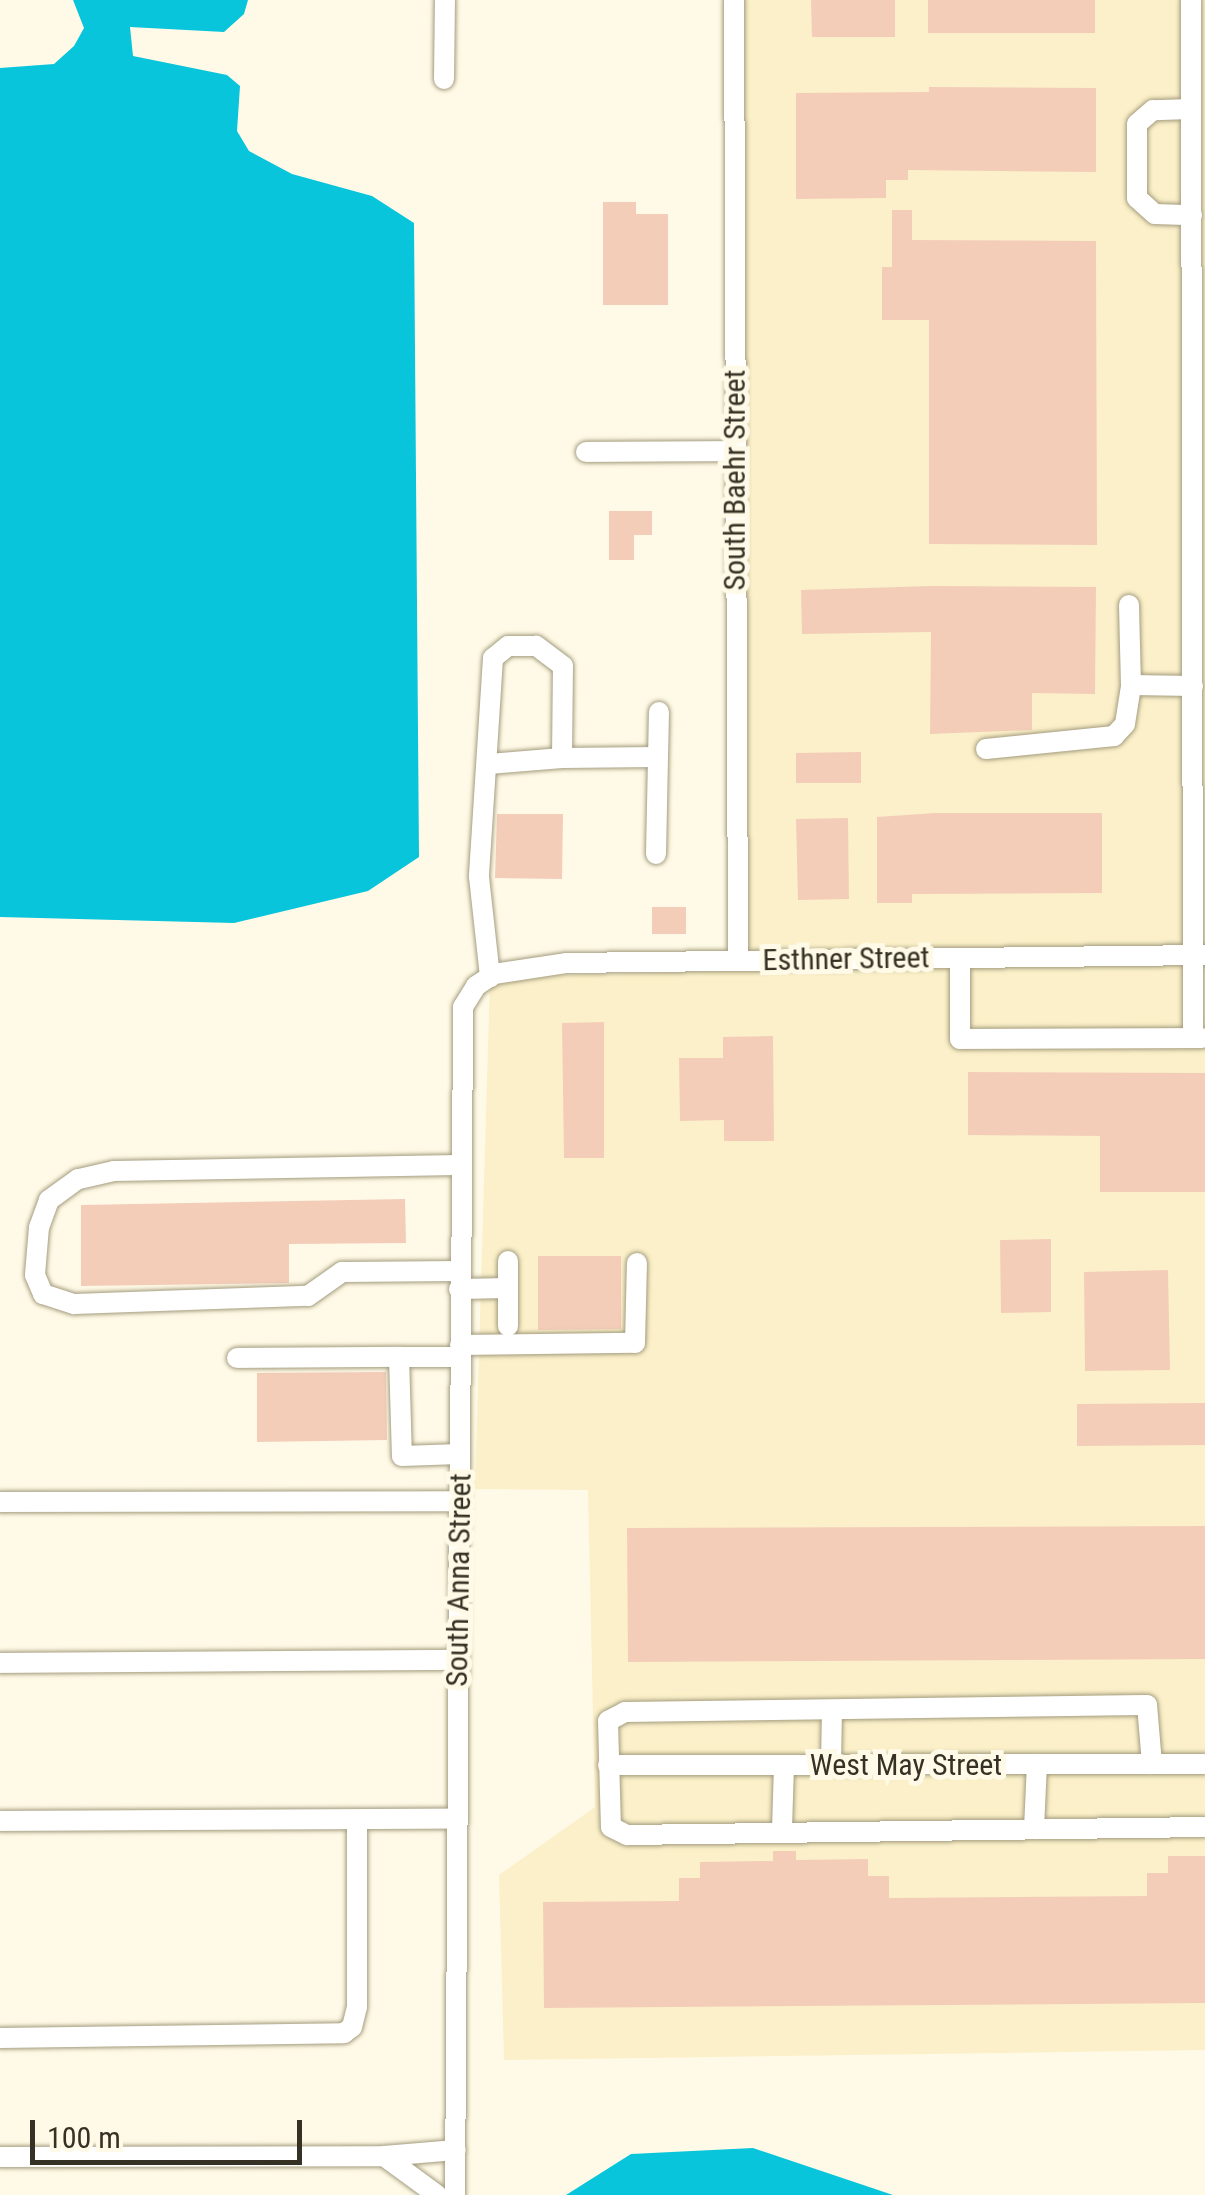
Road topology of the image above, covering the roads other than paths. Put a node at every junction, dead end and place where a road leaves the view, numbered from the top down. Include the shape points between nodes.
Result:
1 (445, 0) edge
2 (734, 0) edge
3 (1190, 0) edge
4 (444, 79) dead end
5 (1191, 109) junction
6 (1192, 214) junction
7 (1199, 450) edge
8 (586, 452) dead end
9 (735, 452) junction
10 (1129, 605) dead end
11 (1130, 685) junction
12 (1193, 686) junction
13 (659, 712) dead end
14 (986, 749) dead end
15 (657, 757) junction
16 (562, 758) junction
17 (490, 764) junction
18 (656, 854) dead end
19 (1198, 955) edge
20 (960, 958) junction
21 (738, 960) junction
22 (490, 977) junction
23 (1199, 1038) edge
24 (458, 1165) junction
25 (508, 1261) dead end
26 (636, 1264) dead end
27 (459, 1280) junction
28 (508, 1288) junction
29 (508, 1326) dead end
30 (460, 1351) junction
31 (237, 1358) dead end
32 (399, 1358) junction
33 (460, 1454) junction
34 (460, 1501) junction
35 (0, 1502) edge
36 (459, 1660) junction
37 (0, 1664) edge
38 (832, 1710) junction
39 (1037, 1764) junction
40 (1152, 1764) junction
41 (1205, 1764) edge
42 (608, 1765) junction
43 (784, 1765) junction
44 (831, 1765) junction
45 (456, 1819) junction
46 (357, 1820) junction
47 (0, 1821) edge
48 (1205, 1827) edge
49 (782, 1829) junction
50 (1034, 1829) junction
51 (0, 2038) edge
52 (456, 2150) junction
53 (0, 2156) edge
54 (384, 2156) junction
55 (437, 2195) edge
56 (456, 2195) edge

1 - 4 street
2 - 9 street, South Baehr Street
3 - 5 street
5 - 6 street
5 - 6 street via 1153,110 1137,124 1137,198 1155,214
6 - 7 street
7 - 12 street
8 - 9 street
9 - 21 street, South Baehr Street
10 - 11 street
11 - 12 street
11 - 14 street via 1125,724 1114,736
12 - 19 street
13 - 15 street
15 - 16 street
15 - 18 street
16 - 17 street
16 - 17 street via 563,666 536,646 508,646 492,658
17 - 22 street via 478,877
19 - 20 street, Esthner Street
19 - 23 street
20 - 21 street, Esthner Street
20 - 23 street via 960,1039
21 - 22 street, Esthner Street via 567,963
22 - 24 street, South Anna Street via 463,1008
24 - 27 street, South Anna Street
24 - 27 street via 114,1170 78,1179 49,1200 36,1262 43,1294 74,1304 308,1296 342,1272
25 - 28 street
26 - 30 street via 635,1342
27 - 28 street
27 - 30 street, South Anna Street
28 - 29 street
30 - 32 street
30 - 33 street, South Anna Street
31 - 32 street
32 - 33 street via 402,1456
33 - 34 street, South Anna Street
34 - 35 street
34 - 36 street, South Anna Street
36 - 37 street
36 - 45 street, South Anna Street
38 - 40 street via 1147,1705
38 - 42 street via 625,1712 608,1721
38 - 44 street
39 - 40 street, West May Street
39 - 44 street, West May Street
39 - 50 street
40 - 41 street, West May Street
42 - 43 street, West May Street
42 - 49 street via 611,1827 627,1834
43 - 44 street, West May Street
43 - 49 street
45 - 46 street
45 - 52 street, South Anna Street
46 - 47 street
46 - 51 street via 357,2008 344,2032
48 - 50 street
49 - 50 street
52 - 54 street
52 - 56 street, South Anna Street
53 - 54 street
54 - 55 street

